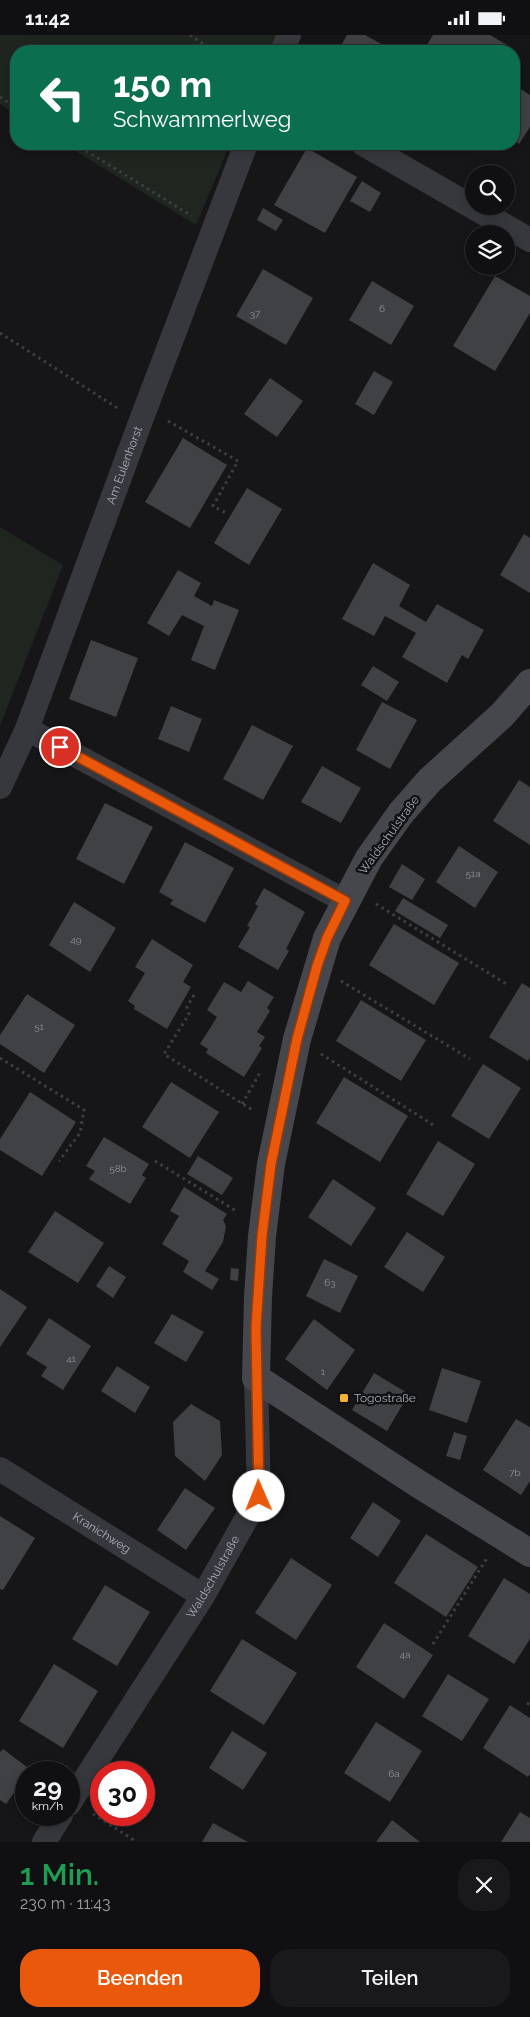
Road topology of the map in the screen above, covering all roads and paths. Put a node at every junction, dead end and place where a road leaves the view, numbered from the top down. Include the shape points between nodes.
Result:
1 (190, 35) edge
2 (205, 45) edge
3 (85, 150) edge
4 (244, 150) edge
5 (373, 150) edge
6 (214, 229) junction
7 (530, 241) edge
8 (0, 333) edge
9 (142, 417) junction
10 (226, 513) dead end
11 (530, 683) edge
12 (27, 729) junction
13 (0, 787) edge
14 (348, 895) junction
15 (317, 966) junction
16 (508, 985) dead end
17 (194, 995) dead end
18 (297, 1039) junction
19 (0, 1058) edge
20 (470, 1059) dead end
21 (264, 1067) dead end
22 (242, 1104) junction
23 (278, 1125) junction
24 (435, 1126) dead end
25 (59, 1161) dead end
26 (155, 1161) dead end
27 (263, 1227) junction
28 (256, 1378) junction
29 (0, 1469) edge
30 (501, 1535) junction
31 (530, 1553) edge
32 (203, 1596) junction
33 (433, 1644) dead end
34 (80, 1786) edge
35 (80, 1813) edge
36 (54, 1826) edge
37 (44, 1842) edge
38 (137, 1842) edge

1 - 2 path
3 - 6 path
4 - 6 street, Am Eulenhorst
5 - 7 street
6 - 9 street, Am Eulenhorst
8 - 9 path
9 - 10 path via 174,423 238,461 213,506
9 - 12 street, Am Eulenhorst
11 - 14 street, Waldschulstraße via 502,715 412,800 369,858
12 - 13 street, Am Eulenhorst
12 - 14 street
14 - 15 street, Waldschulstraße
14 - 16 path
15 - 18 street, Waldschulstraße
15 - 20 path
17 - 22 path via 187,1007 189,1014 164,1054
18 - 23 street, Waldschulstraße
18 - 24 path
19 - 25 path via 84,1110 80,1133
21 - 22 path
22 - 23 path
23 - 27 street, Waldschulstraße
26 - 27 path
27 - 28 street, Waldschulstraße
28 - 30 street
28 - 32 street, Waldschulstraße via 259,1496
29 - 32 street, Kranichweg
30 - 31 street
30 - 33 path
32 - 34 street, Waldschulstraße
35 - 38 path
36 - 37 street, Waldschulstraße

